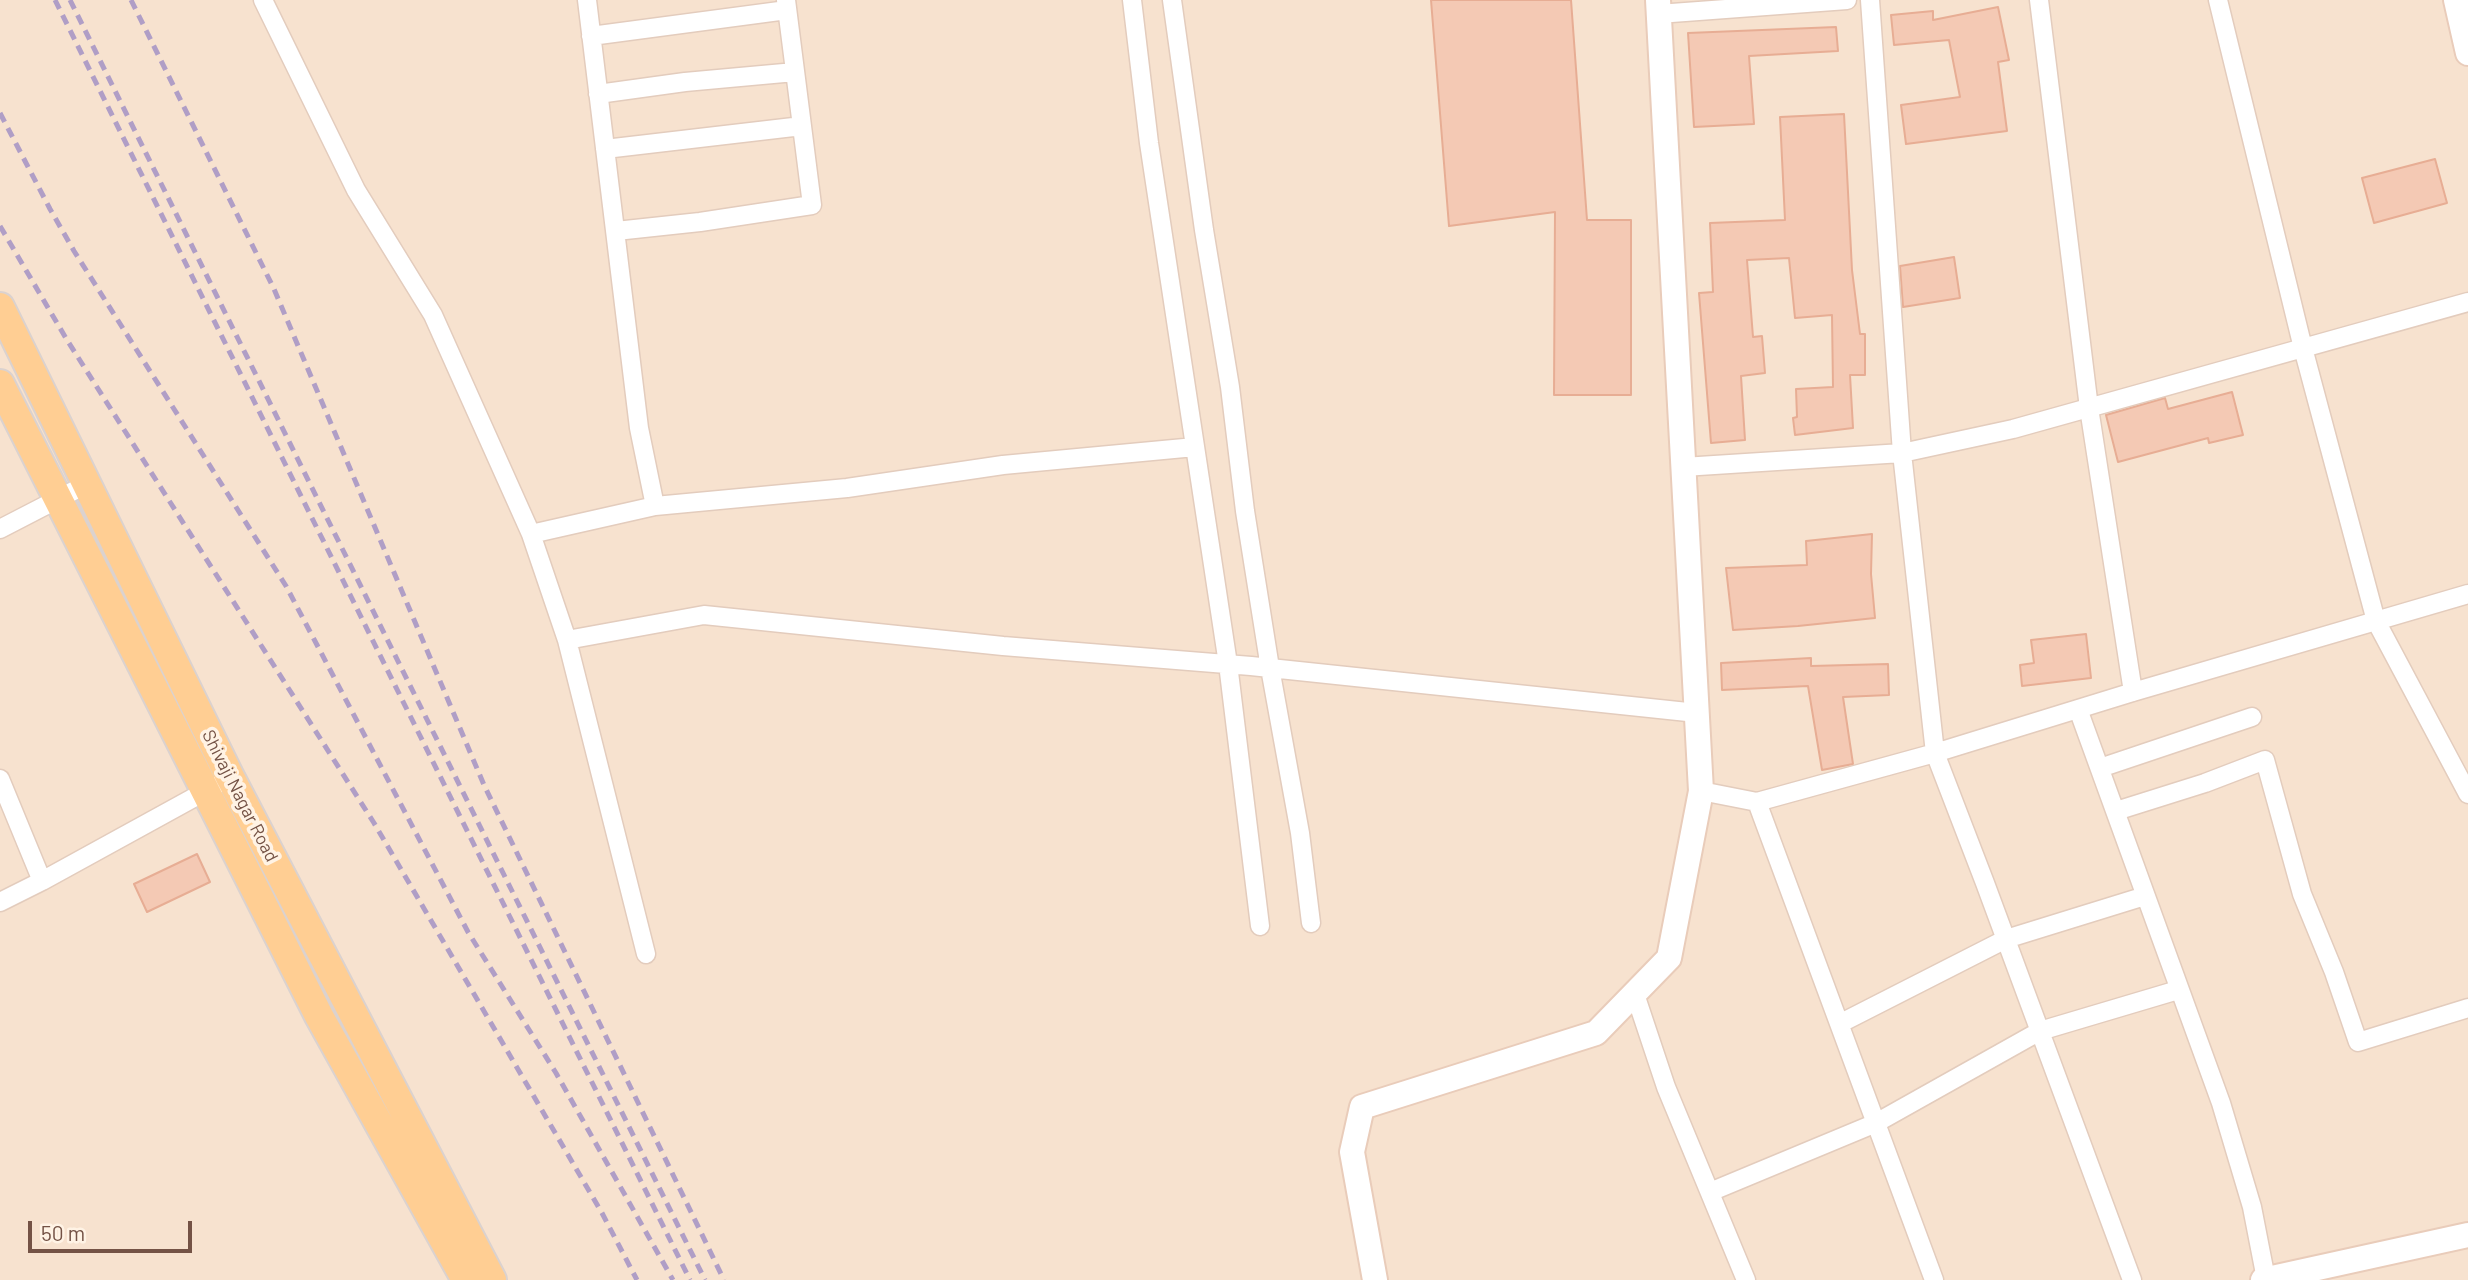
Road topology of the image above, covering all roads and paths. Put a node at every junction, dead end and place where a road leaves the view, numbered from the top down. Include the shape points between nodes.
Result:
1 (262, 0) edge
2 (587, 0) edge
3 (1132, 0) edge
4 (1172, 0) edge
5 (1847, 0) edge
6 (1870, 0) edge
7 (2039, 0) edge
8 (2217, 0) edge
9 (2456, 0) edge
10 (786, 5) edge
11 (1658, 7) edge
12 (591, 36) junction
13 (2468, 53) edge
14 (795, 72) junction
15 (598, 94) junction
16 (802, 126) junction
17 (605, 149) junction
18 (616, 231) junction
19 (2468, 302) edge
20 (0, 307) edge
21 (2304, 348) junction
22 (0, 384) edge
23 (2089, 408) junction
24 (1195, 447) junction
25 (1902, 453) junction
26 (1683, 467) junction
27 (87, 484) junction
28 (58, 499) junction
29 (655, 506) junction
30 (0, 529) edge
31 (531, 534) junction
32 (2468, 594) edge
33 (2376, 621) junction
34 (567, 640) junction
35 (1228, 664) junction
36 (1270, 668) junction
37 (2133, 692) junction
38 (2078, 709) junction
39 (1696, 713) junction
40 (2252, 717) dead end
41 (1935, 753) junction
42 (2100, 768) junction
43 (230, 778) junction
44 (0, 779) edge
45 (1701, 791) junction
46 (204, 792) junction
47 (2468, 794) edge
48 (1757, 802) junction
49 (2116, 811) junction
50 (43, 881) junction
51 (2146, 896) junction
52 (0, 902) edge
53 (1311, 923) dead end
54 (1261, 926) dead end
55 (2006, 939) junction
56 (646, 954) dead end
57 (2178, 990) junction
58 (1635, 993) junction
59 (2468, 1008) edge
60 (1840, 1023) junction
61 (2040, 1031) junction
62 (1875, 1123) junction
63 (1710, 1192) junction
64 (2468, 1235) edge
65 (466, 1280) edge
66 (492, 1280) edge
67 (1375, 1280) edge
68 (1746, 1280) edge
69 (1934, 1280) edge
70 (2132, 1280) edge
71 (2265, 1280) edge

1 - 31 street via 356,190 433,315
2 - 12 street
3 - 24 street
4 - 36 street
5 - 11 street
6 - 25 street
7 - 23 street
8 - 21 street
9 - 13 main road
10 - 12 street
10 - 14 street
11 - 26 main road
12 - 15 street
14 - 15 street
14 - 16 street
15 - 17 street
16 - 17 street
16 - 18 street via 812,205
17 - 18 street
18 - 29 street via 639,428
19 - 21 street
20 - 27 main road, Shivaji Nagar Road
21 - 23 street
21 - 33 street
22 - 28 main road, Shivaji Nagar Road
23 - 25 street
23 - 37 street
24 - 29 street
24 - 35 street
25 - 26 street
25 - 41 street
26 - 39 main road
27 - 28 street
27 - 43 main road, Shivaji Nagar Road
28 - 30 street
28 - 46 main road, Shivaji Nagar Road
29 - 31 street
31 - 34 street
32 - 33 street
33 - 37 street
33 - 47 street
34 - 35 street via 704,615
34 - 56 street
35 - 36 street
35 - 54 street
36 - 39 street
36 - 53 street
37 - 38 street
38 - 41 street
38 - 42 street
39 - 45 main road
40 - 42 street
41 - 48 street
41 - 55 street
42 - 49 street
43 - 46 street
43 - 66 main road, Shivaji Nagar Road
44 - 50 street
45 - 48 street
45 - 58 main road via 1669,958
46 - 50 street
46 - 65 main road, Shivaji Nagar Road via 319,1016
48 - 60 street
49 - 51 street
49 - 59 street via 2265,760 2302,894 2358,1042
50 - 52 street
51 - 55 street
51 - 57 street
55 - 60 street
55 - 61 street
57 - 61 street
57 - 71 street via 2221,1103 2252,1207
58 - 63 street
58 - 67 main road via 1596,1033 1362,1107 1352,1152
60 - 62 street
61 - 62 street
61 - 70 street
62 - 63 street
62 - 69 street
63 - 68 street
64 - 71 main road

